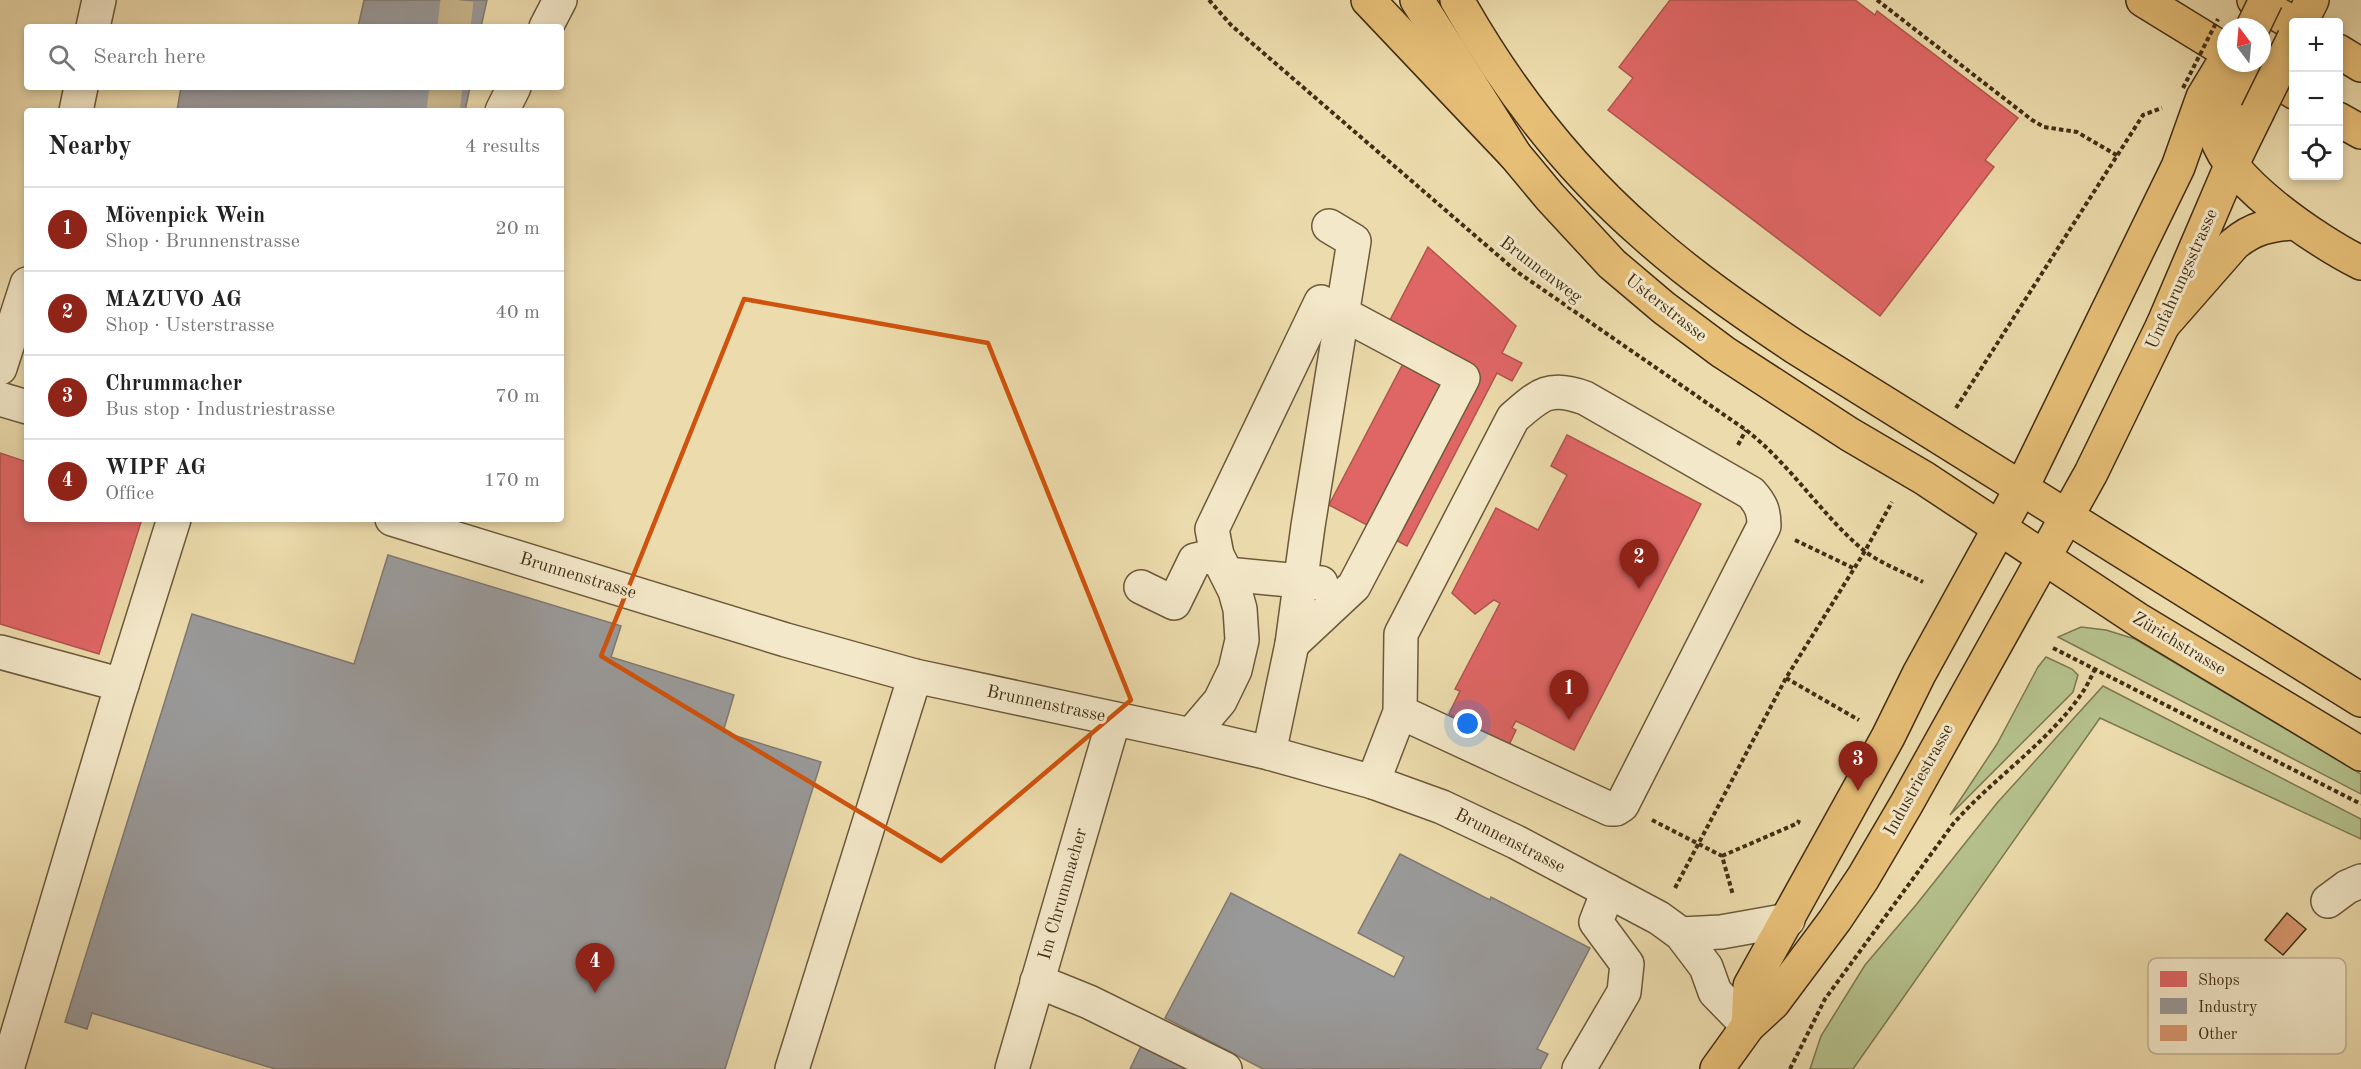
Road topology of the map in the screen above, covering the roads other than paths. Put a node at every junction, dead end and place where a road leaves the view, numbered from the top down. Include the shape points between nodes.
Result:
1 (99, 0) edge
2 (560, 0) edge
3 (1368, 0) edge
4 (1417, 0) edge
5 (1457, 0) edge
6 (2143, 0) edge
7 (2254, 0) edge
8 (2266, 0) edge
9 (2312, 0) edge
10 (2257, 18) edge
11 (2303, 18) edge
12 (2289, 21) edge
13 (94, 24) edge
14 (548, 24) edge
15 (2217, 45) edge
16 (2289, 48) edge
17 (2343, 54) edge
18 (2361, 65) edge
19 (2217, 71) edge
20 (2232, 72) edge
21 (2260, 72) edge
22 (2289, 89) edge
23 (80, 90) edge
24 (512, 90) edge
25 (2195, 99) junction
26 (77, 108) edge
27 (504, 108) edge
28 (2343, 122) edge
29 (2361, 132) edge
30 (1515, 154) junction
31 (2231, 165) junction
32 (2295, 223) junction
33 (1329, 226) dead end
34 (2361, 263) edge
35 (24, 293) edge
36 (1342, 313) junction
37 (2163, 325) junction
38 (0, 368) edge
39 (0, 399) edge
40 (24, 406) edge
41 (2021, 489) junction
42 (2067, 518) junction
43 (173, 522) edge
44 (402, 522) edge
45 (2000, 528) junction
46 (2044, 557) junction
47 (1222, 564) junction
48 (1300, 581) junction
49 (1354, 586) junction
50 (1141, 587) dead end
51 (1292, 644) junction
52 (0, 652) edge
53 (915, 676) junction
54 (122, 686) junction
55 (2361, 700) edge
56 (1400, 712) junction
57 (1114, 719) junction
58 (1191, 735) junction
59 (1269, 753) junction
60 (2361, 754) edge
61 (1373, 782) junction
62 (2361, 881) edge
63 (1608, 891) junction
64 (2328, 901) dead end
65 (1788, 920) junction
66 (1670, 926) junction
67 (1037, 981) junction
68 (1748, 1026) junction
69 (8, 1069) edge
70 (792, 1069) edge
71 (1012, 1069) edge
72 (1225, 1069) edge
73 (1579, 1069) edge
74 (1718, 1069) edge

1 - 13 street
2 - 14 street
3 - 30 main road
4 - 30 main road, Usterstrasse
5 - 41 main road via 1534,116 1590,182 1644,234 1741,311
6 - 15 main road
7 - 12 main road
8 - 10 main road, bridge
9 - 11 main road
16 - 31 main road, Umfahrungsstrasse, bridge
17 - 18 main road
19 - 25 main road
20 - 25 main road
21 - 22 main road
23 - 26 street
24 - 27 street
25 - 31 main road
25 - 41 main road via 2178,167
28 - 29 main road
30 - 45 main road, Usterstrasse via 1592,244 1664,308 1723,352
31 - 32 main road
31 - 37 main road, Umfahrungsstrasse
32 - 34 main road
32 - 37 main road via 2267,226 2244,235
33 - 36 street via 1354,240
35 - 38 street
36 - 47 street via 1321,302 1212,529
36 - 48 street
36 - 49 street via 1463,378
37 - 42 main road, Umfahrungsstrasse
39 - 40 street
41 - 42 main road
41 - 45 main road
42 - 46 main road, Industriestrasse
42 - 55 main road
43 - 54 street
44 - 53 street, Brunnenstrasse
45 - 46 main road, Zürichstrasse
45 - 65 main road
46 - 60 main road, Zürichstrasse via 2140,621
46 - 68 main road, Industriestrasse via 1863,878 1773,1003
47 - 48 street
47 - 50 street via 1195,560 1174,603
47 - 58 street via 1240,609 1242,640 1235,670 1220,700
48 - 49 street
48 - 51 street
49 - 51 street
51 - 59 street
52 - 54 street
53 - 57 street, Brunnenstrasse
53 - 70 street
54 - 69 street
56 - 56 street via 1401,634 1513,418 1546,393 1565,391 1586,398 1751,493 1764,512 1764,526 1623,805 1616,809
56 - 61 street
57 - 58 street, Brunnenstrasse
57 - 67 street, Im Chrummacher
58 - 59 street, Brunnenstrasse
59 - 61 street, Brunnenstrasse
61 - 63 street, Brunnenstrasse via 1442,807
62 - 64 street
63 - 66 street, Brunnenstrasse
63 - 73 street via 1596,922 1627,964 1624,992
65 - 66 street via 1721,932
65 - 68 main road via 1750,986
66 - 68 street, Brunnenstrasse via 1706,967 1715,992
67 - 71 street, Im Chrummacher
67 - 72 street via 1089,1002
68 - 74 main road, Industriestrasse

